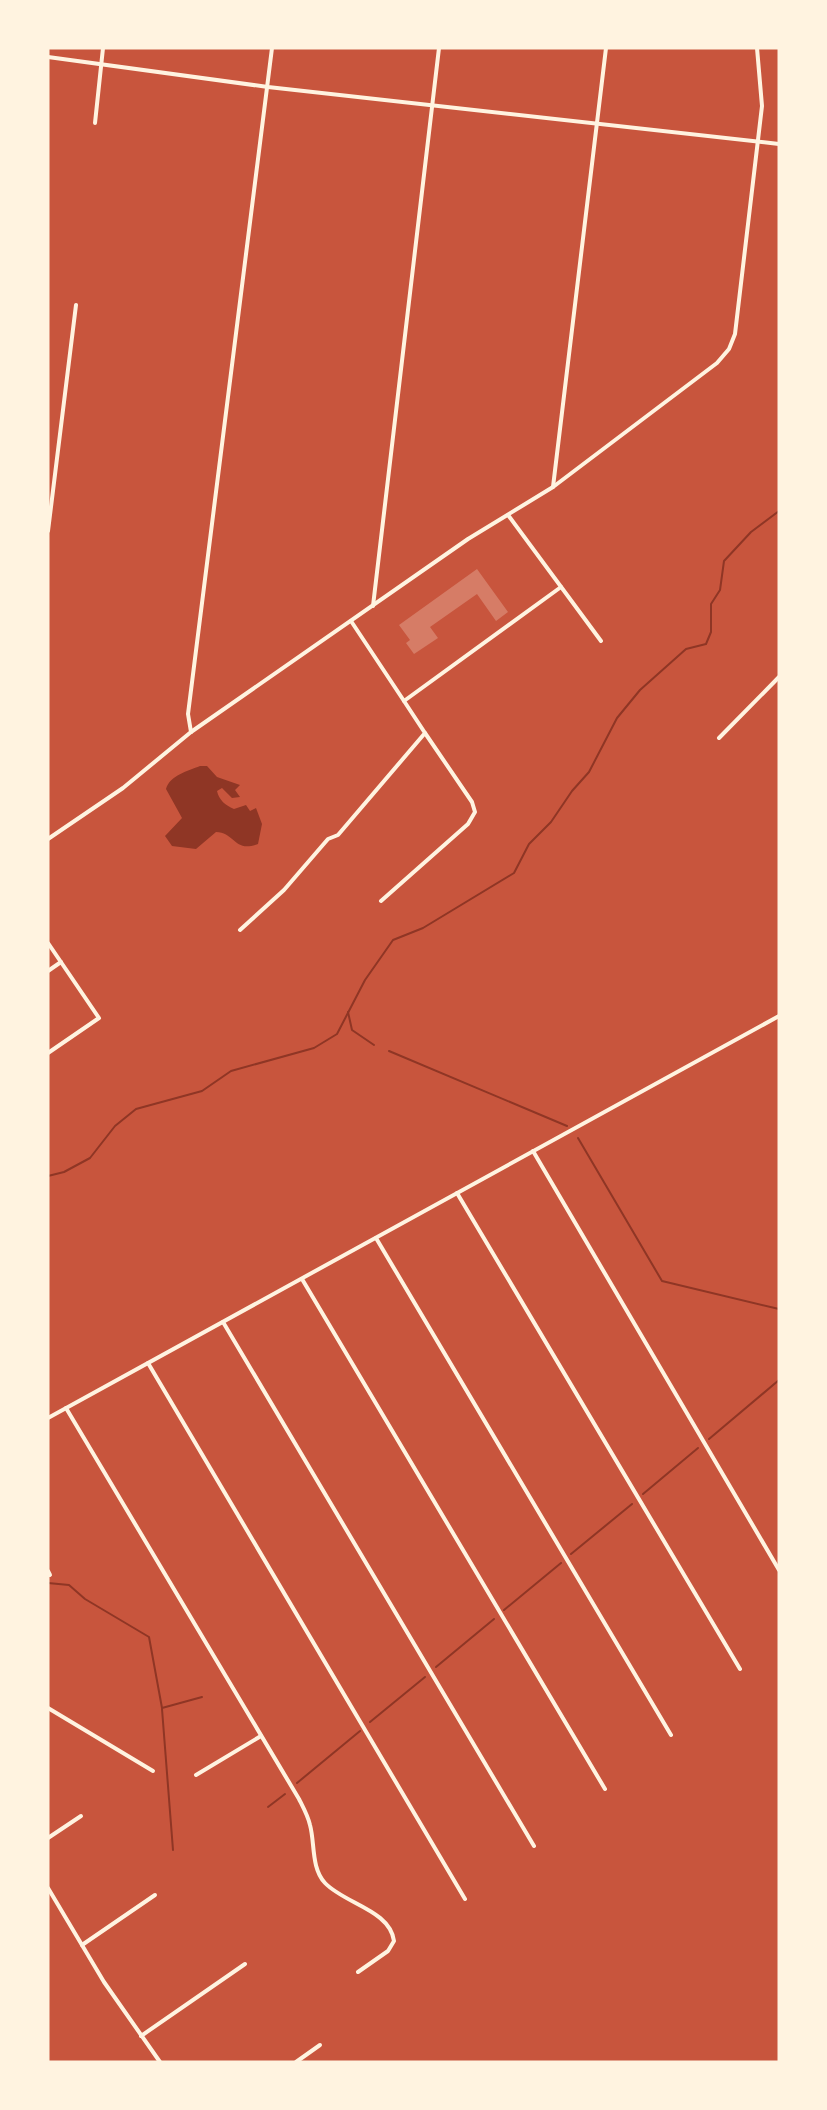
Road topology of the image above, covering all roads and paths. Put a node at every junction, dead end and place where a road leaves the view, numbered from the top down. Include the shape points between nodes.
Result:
1 (103, 48) edge
2 (273, 48) edge
3 (439, 48) edge
4 (606, 48) edge
5 (757, 48) edge
6 (48, 57) edge
7 (101, 65) junction
8 (268, 87) junction
9 (432, 103) junction
10 (95, 123) dead end
11 (597, 123) junction
12 (758, 141) junction
13 (779, 144) edge
14 (76, 305) dead end
15 (553, 487) junction
16 (508, 515) junction
17 (48, 531) edge
18 (561, 587) junction
19 (373, 606) junction
20 (351, 621) junction
21 (601, 641) dead end
22 (779, 676) edge
23 (404, 701) junction
24 (192, 732) junction
25 (425, 733) junction
26 (720, 738) dead end
27 (48, 839) edge
28 (381, 901) dead end
29 (240, 930) dead end
30 (48, 943) edge
31 (61, 962) junction
32 (48, 971) edge
33 (779, 1016) edge
34 (48, 1053) edge
35 (533, 1151) junction
36 (457, 1193) junction
37 (376, 1238) junction
38 (302, 1279) junction
39 (223, 1322) junction
40 (148, 1363) junction
41 (66, 1408) junction
42 (48, 1418) edge
43 (779, 1570) edge
44 (740, 1669) dead end
45 (48, 1708) edge
46 (671, 1735) dead end
47 (261, 1736) junction
48 (153, 1771) dead end
49 (196, 1775) dead end
50 (605, 1789) dead end
51 (81, 1816) dead end
52 (48, 1838) edge
53 (534, 1846) dead end
54 (48, 1888) edge
55 (156, 1895) dead end
56 (465, 1899) dead end
57 (82, 1946) junction
58 (245, 1964) dead end
59 (358, 1972) dead end
60 (141, 2036) junction
61 (321, 2045) dead end
62 (160, 2062) edge
63 (296, 2062) edge

1 - 7 street
2 - 8 street
3 - 9 street
4 - 11 street
5 - 12 street via 762,106
6 - 7 street
7 - 8 street
7 - 10 street
8 - 9 street
8 - 24 street via 188,714
9 - 11 street
9 - 19 street
11 - 12 street
11 - 15 street
12 - 13 street
12 - 15 street via 735,334 729,349 717,363
14 - 17 street
15 - 16 street
16 - 18 street
16 - 19 street
18 - 21 street
18 - 23 street
19 - 20 street
20 - 23 street
20 - 24 street
22 - 26 street
23 - 25 street
24 - 27 street via 123,788
25 - 28 street via 475,812 468,824
25 - 29 street via 338,835 328,839 284,890
30 - 31 street
31 - 32 street
31 - 34 street via 99,1018
33 - 35 street
35 - 36 street
35 - 43 street
36 - 37 street
36 - 44 street
37 - 38 street
37 - 46 street
38 - 39 street
38 - 50 street
39 - 40 street
39 - 53 street
40 - 41 street
40 - 56 street
41 - 42 street
41 - 47 street
45 - 48 street
47 - 49 street
47 - 59 street via 310,1823 317,1870 324,1882 386,1921 393,1930 394,1941 388,1951
51 - 52 street
54 - 57 street
55 - 57 street
57 - 60 street
58 - 60 street
60 - 62 street
61 - 63 street

